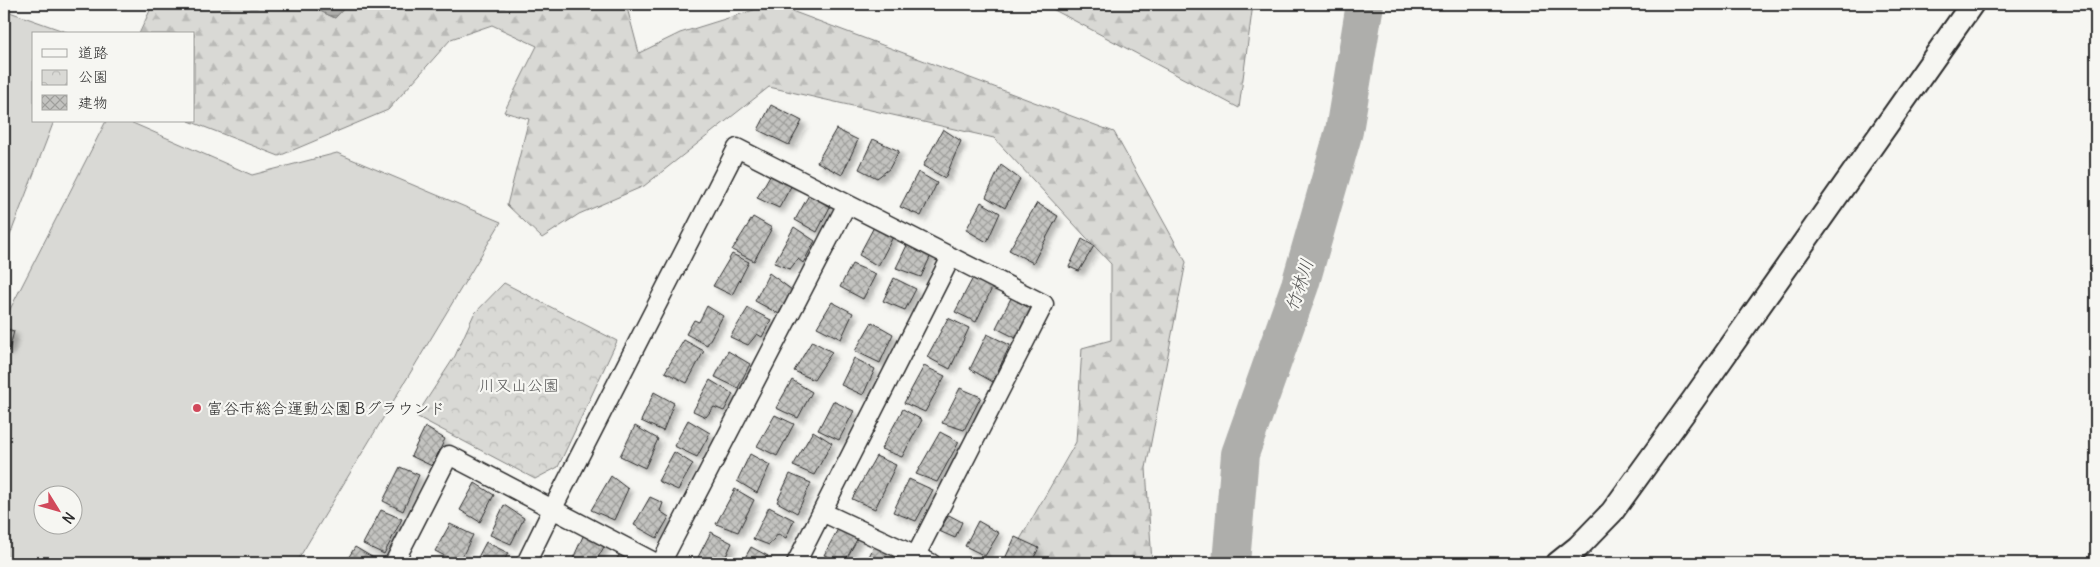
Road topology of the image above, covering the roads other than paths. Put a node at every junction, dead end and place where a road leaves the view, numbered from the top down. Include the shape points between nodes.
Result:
1 (1972, 4) edge
2 (847, 204) junction
3 (951, 257) junction
4 (553, 508) junction
5 (822, 512) junction
6 (914, 559) edge
7 (394, 563) edge
8 (526, 563) edge
9 (656, 563) edge
10 (660, 563) edge
11 (796, 563) edge
12 (931, 563) edge
13 (1558, 563) edge

1 - 13 street via 1612,512
2 - 3 street
2 - 4 street via 737,148
2 - 10 street
3 - 5 street
3 - 6 street via 1044,304
4 - 7 street via 449,455
4 - 8 street
4 - 9 street
5 - 6 street
5 - 11 street
6 - 12 street

